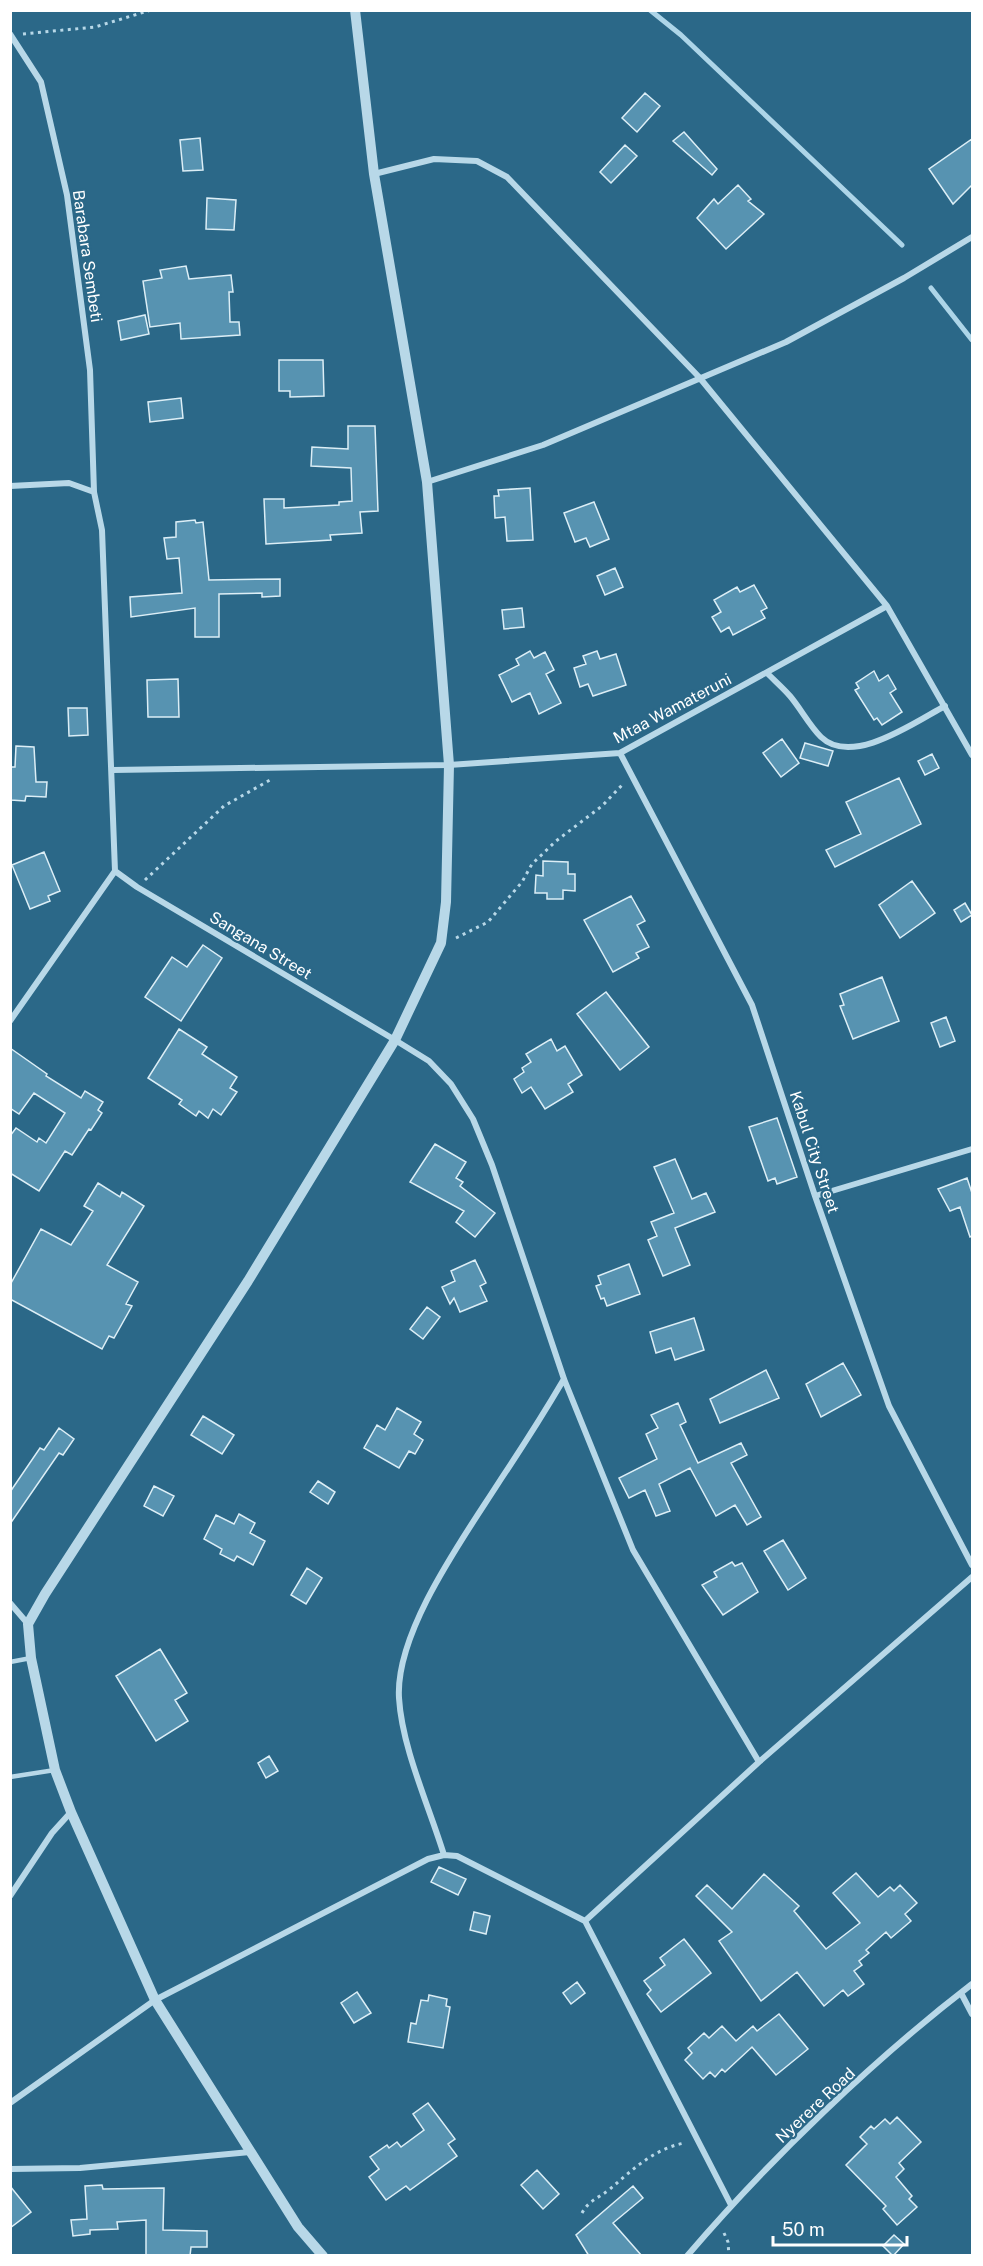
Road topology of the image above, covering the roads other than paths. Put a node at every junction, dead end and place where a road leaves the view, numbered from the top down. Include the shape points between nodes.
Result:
1 (355, 10) edge
2 (11, 36) edge
3 (374, 174) junction
4 (972, 237) edge
5 (699, 377) junction
6 (427, 482) junction
7 (10, 486) edge
8 (94, 492) junction
9 (887, 606) junction
10 (767, 673) junction
11 (945, 706) junction
12 (620, 753) junction
13 (972, 755) edge
14 (449, 765) junction
15 (113, 770) junction
16 (115, 871) junction
17 (10, 1021) edge
18 (395, 1040) junction
19 (972, 1149) edge
20 (815, 1196) junction
21 (564, 1379) junction
22 (972, 1565) edge
23 (972, 1577) edge
24 (10, 1603) edge
25 (28, 1624) junction
26 (31, 1658) junction
27 (10, 1662) edge
28 (759, 1762) junction
29 (56, 1770) junction
30 (10, 1777) edge
31 (71, 1812) junction
32 (444, 1854) junction
33 (10, 1896) edge
34 (585, 1921) junction
35 (972, 1984) edge
36 (961, 1993) junction
37 (155, 2000) junction
38 (972, 2014) edge
39 (10, 2103) edge
40 (250, 2152) junction
41 (10, 2169) edge
42 (731, 2205) junction
43 (323, 2256) edge
44 (687, 2256) edge

1 - 3 street
2 - 8 street, Barabara Sembeti via 40,82 67,195 90,370
3 - 5 street via 434,159 477,161 507,177
3 - 6 street
4 - 5 street via 786,342
5 - 6 street via 543,445
5 - 9 street
6 - 14 street
7 - 8 street via 69,483
8 - 15 street, Barabara Sembeti via 102,530
9 - 10 street, Mtaa Wamateruni
9 - 11 street
10 - 11 street via 789,694 822,738 834,745 851,747 876,742
10 - 12 street, Mtaa Wamateruni
11 - 13 street
12 - 14 street, Mtaa Wamateruni
12 - 20 street, Kabul City Street via 752,1005
14 - 15 street, Mtaa Wamateruni
14 - 18 street via 446,902 441,943
15 - 16 street, Barabara Sembeti
16 - 17 street
16 - 18 street, Sangana Street
18 - 21 street, Sangana Street via 429,1062 451,1084 472,1119 492,1165
18 - 25 street via 248,1281
19 - 20 street
20 - 22 street, Kabul City Street via 889,1406
21 - 28 street, Sangana Street via 633,1550
21 - 32 street via 431,1592 405,1652 399,1677 405,1733
23 - 28 street
24 - 25 street
25 - 26 street
26 - 27 lane
26 - 29 street
28 - 34 street
29 - 30 lane
29 - 31 street
31 - 33 street via 52,1833
31 - 37 street
32 - 34 street via 457,1856
32 - 37 street
34 - 42 street
35 - 36 street, Nyerere Road
36 - 38 street
36 - 42 street, Nyerere Road via 840,2098
37 - 39 street
37 - 40 street
40 - 41 street via 80,2168
40 - 43 street via 298,2227
42 - 44 street, Nyerere Road

